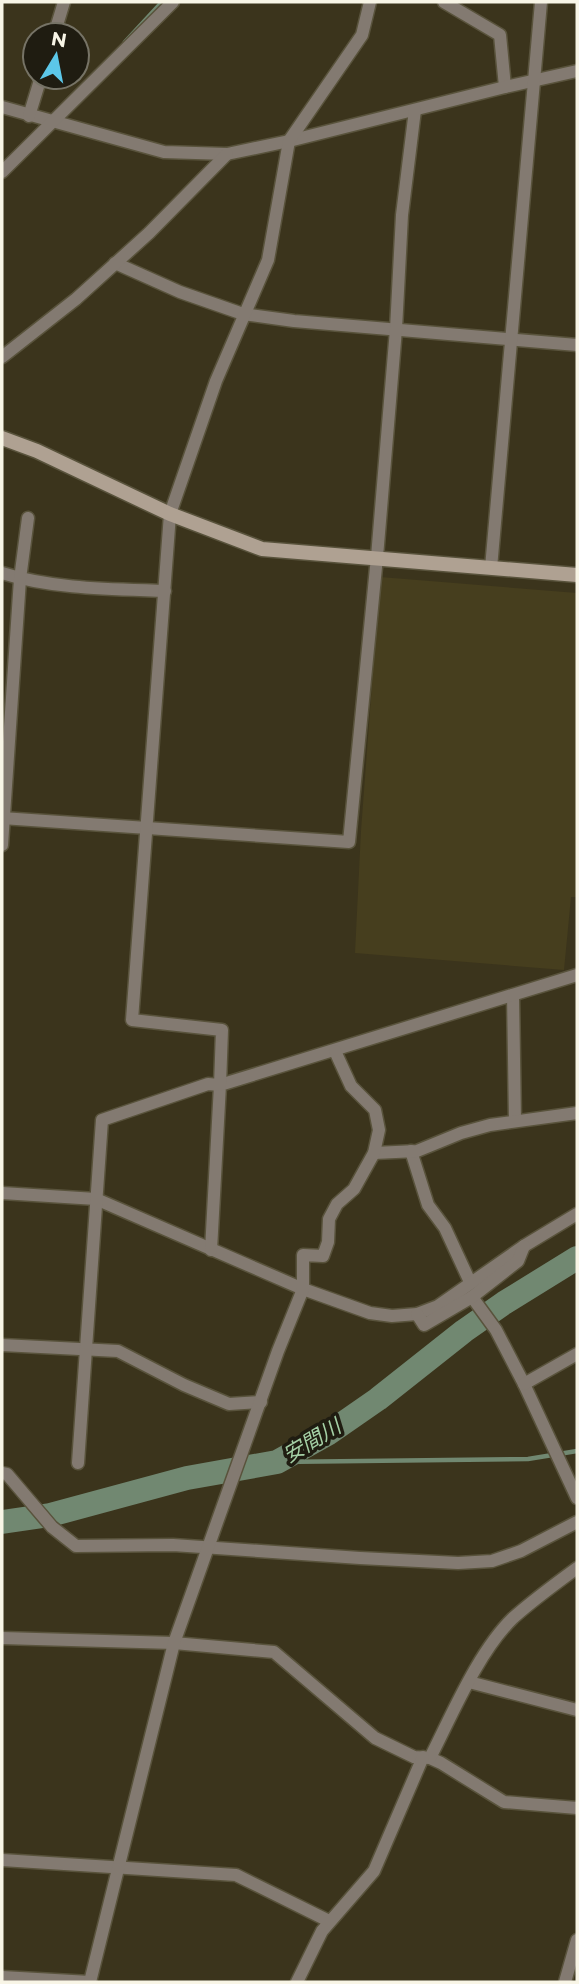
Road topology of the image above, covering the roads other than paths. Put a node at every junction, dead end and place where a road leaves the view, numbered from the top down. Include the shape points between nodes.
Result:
1 (64, 2) edge
2 (173, 2) edge
3 (370, 2) edge
4 (444, 2) edge
5 (541, 2) edge
6 (58, 21) edge
7 (577, 71) edge
8 (534, 81) junction
9 (505, 87) junction
10 (37, 91) edge
11 (2, 107) edge
12 (415, 110) junction
13 (29, 116) junction
14 (53, 121) junction
15 (289, 141) junction
16 (228, 154) junction
17 (2, 172) edge
18 (115, 264) junction
19 (243, 314) junction
20 (396, 329) junction
21 (511, 340) junction
22 (577, 345) edge
23 (2, 357) edge
24 (2, 438) edge
25 (170, 514) junction
26 (28, 518) dead end
27 (377, 556) junction
28 (491, 568) junction
29 (2, 573) edge
30 (577, 575) edge
31 (20, 579) junction
32 (165, 591) junction
33 (3, 818) edge
34 (147, 828) junction
35 (2, 845) edge
36 (577, 975) edge
37 (513, 995) junction
38 (335, 1051) junction
39 (220, 1085) junction
40 (577, 1113) edge
41 (515, 1121) junction
42 (411, 1151) junction
43 (374, 1153) junction
44 (2, 1193) edge
45 (96, 1199) junction
46 (577, 1214) edge
47 (524, 1246) junction
48 (212, 1250) junction
49 (470, 1282) junction
50 (303, 1289) junction
51 (474, 1298) junction
52 (417, 1314) junction
53 (2, 1345) edge
54 (87, 1350) junction
55 (577, 1354) edge
56 (524, 1384) junction
57 (261, 1402) junction
58 (78, 1463) dead end
59 (6, 1475) edge
60 (577, 1498) edge
61 (577, 1521) edge
62 (208, 1547) junction
63 (577, 1568) edge
64 (2, 1638) edge
65 (174, 1643) junction
66 (469, 1682) junction
67 (577, 1710) edge
68 (426, 1758) junction
69 (577, 1808) edge
70 (2, 1860) edge
71 (119, 1868) junction
72 (329, 1921) junction
73 (577, 1940) edge
74 (2, 1977) edge
75 (90, 1982) edge
76 (297, 1982) edge
77 (565, 1982) edge

1 - 6 street
2 - 14 street
3 - 15 street via 362,35
4 - 9 street via 500,35
5 - 8 street
7 - 8 street
8 - 9 street
8 - 21 street
9 - 12 street
10 - 13 street
11 - 13 street
12 - 15 street
12 - 20 street via 402,215
13 - 14 street
14 - 16 street via 164,152
14 - 17 street
15 - 16 street
15 - 19 street via 268,260
16 - 18 street
18 - 19 street
18 - 23 street
19 - 20 street
19 - 25 street
20 - 21 street
20 - 27 street
21 - 22 street
21 - 28 street
24 - 25 street
25 - 27 street via 262,549
25 - 32 street
26 - 31 street
27 - 28 street
27 - 34 street via 349,842
28 - 30 street
29 - 31 street
31 - 32 street
31 - 33 street
32 - 34 street
33 - 34 street
33 - 35 street
34 - 39 street via 132,1020 222,1030
36 - 37 street
37 - 38 street
37 - 41 street
38 - 39 street
38 - 43 street via 351,1086 375,1110 379,1130
39 - 45 street via 208,1084 102,1120
39 - 48 street
40 - 41 street
41 - 42 street
42 - 43 street
42 - 49 street via 428,1205 445,1228
43 - 50 street via 354,1189 329,1219 323,1256 303,1255
44 - 45 street
45 - 48 street
45 - 54 street
46 - 47 street
47 - 49 street
47 - 51 street via 518,1261
48 - 50 street
49 - 52 street via 438,1306
50 - 52 street via 370,1313 392,1317
50 - 57 street
51 - 52 street via 424,1325
51 - 56 street
53 - 54 street
54 - 57 street via 118,1351 229,1404
54 - 58 street
55 - 56 street
56 - 60 street
57 - 62 street
59 - 62 street via 52,1527 76,1546
61 - 62 street via 520,1552 458,1563
62 - 65 street
63 - 66 street via 511,1620
64 - 65 street
65 - 68 street via 274,1652 375,1738
65 - 71 street
66 - 67 street
66 - 68 street
68 - 69 street via 504,1802
68 - 72 street via 374,1871
70 - 71 street
71 - 72 street via 236,1875
71 - 75 street
72 - 76 street
73 - 77 street
74 - 75 street

